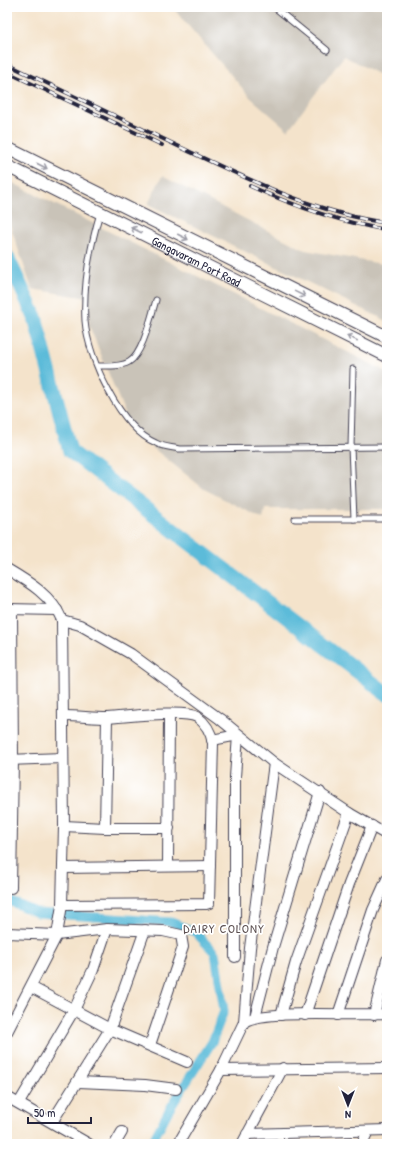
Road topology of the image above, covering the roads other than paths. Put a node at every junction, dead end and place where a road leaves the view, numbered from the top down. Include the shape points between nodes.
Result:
1 (274, 7) edge
2 (327, 50) dead end
3 (7, 148) edge
4 (7, 166) edge
5 (100, 213) junction
6 (156, 300) dead end
7 (387, 337) edge
8 (387, 356) edge
9 (98, 366) junction
10 (353, 369) dead end
11 (351, 447) junction
12 (387, 447) edge
13 (295, 519) dead end
14 (354, 519) junction
15 (387, 519) edge
16 (7, 569) edge
17 (9, 609) edge
18 (57, 610) junction
19 (62, 620) junction
20 (170, 715) junction
21 (64, 716) junction
22 (9, 718) edge
23 (107, 718) junction
24 (238, 735) junction
25 (212, 740) junction
26 (63, 758) junction
27 (10, 760) edge
28 (274, 763) junction
29 (320, 792) junction
30 (10, 802) edge
31 (349, 813) junction
32 (64, 826) junction
33 (372, 826) junction
34 (105, 828) junction
35 (169, 828) junction
36 (387, 835) edge
37 (168, 865) junction
38 (210, 866) junction
39 (63, 868) junction
40 (387, 879) edge
41 (10, 888) dead end
42 (62, 905) junction
43 (107, 929) junction
44 (145, 930) junction
45 (7, 933) edge
46 (57, 935) junction
47 (235, 957) dead end
48 (387, 960) edge
49 (31, 987) junction
50 (74, 1010) junction
51 (387, 1014) edge
52 (281, 1015) junction
53 (306, 1015) junction
54 (338, 1015) junction
55 (374, 1015) junction
56 (255, 1017) junction
57 (244, 1022) junction
58 (110, 1029) junction
59 (7, 1032) edge
60 (150, 1045) junction
61 (187, 1062) dead end
62 (283, 1068) junction
63 (387, 1068) edge
64 (220, 1070) junction
65 (79, 1082) junction
66 (176, 1089) dead end
67 (7, 1097) edge
68 (19, 1103) junction
69 (52, 1122) junction
70 (387, 1130) edge
71 (368, 1131) junction
72 (122, 1132) dead end
73 (247, 1134) junction
74 (89, 1144) edge
75 (115, 1144) edge
76 (178, 1144) edge
77 (242, 1144) edge
78 (362, 1144) edge

1 - 2 lane
3 -> 7 street, Gangavaram Port Road
4 - 5 street, Gangavaram Port Road
8 -> 5 street, Gangavaram Port Road
5 - 9 lane via 89,263 85,321
6 - 9 lane via 136,355 129,362 115,366
9 - 11 lane via 116,406 139,432 154,443 179,449
10 - 11 lane
11 - 12 lane
11 - 14 lane
13 - 14 lane
14 - 15 lane
16 - 18 street via 41,592
17 - 18 street
17 - 22 street
18 - 19 street
19 - 21 street
19 - 24 street via 80,625 130,654
20 - 23 street
20 - 25 street via 196,717 206,726
20 - 35 street
21 - 23 street
21 - 26 street
22 - 27 street
23 - 34 street
24 - 25 street
24 - 28 street
24 - 47 street via 235,777
25 - 38 street
26 - 27 street
26 - 32 street
27 - 30 street
28 - 29 street
28 - 57 street via 250,948
29 - 31 street
29 - 56 street via 273,947
30 - 41 street
31 - 33 street
31 - 52 street via 296,962
32 - 34 street
32 - 39 street
33 - 36 street
33 - 53 street via 349,884
34 - 35 street
35 - 37 street
37 - 38 street
37 - 39 street
38 - 42 street via 210,900 206,904
39 - 42 street
40 - 54 street via 365,931
42 - 46 street
43 - 44 street
43 - 46 street
43 - 50 street via 93,970
44 - 58 street
44 - 60 street via 176,932 183,940 183,947
45 - 46 street
46 - 49 street
48 - 55 street
49 - 50 street
49 - 59 street
50 - 58 street
50 - 68 street
51 - 55 street
52 - 53 street
52 - 56 street
53 - 54 street
54 - 55 street
56 - 57 street
57 - 64 street
58 - 60 street
58 - 65 street
60 - 61 street
62 - 63 street
62 - 64 street
62 - 73 street
64 - 76 street
65 - 66 street
65 - 69 street
67 - 68 street
68 - 69 street
69 - 74 street
70 - 71 street
71 - 73 street
71 - 78 street
72 - 75 street
73 - 77 street

